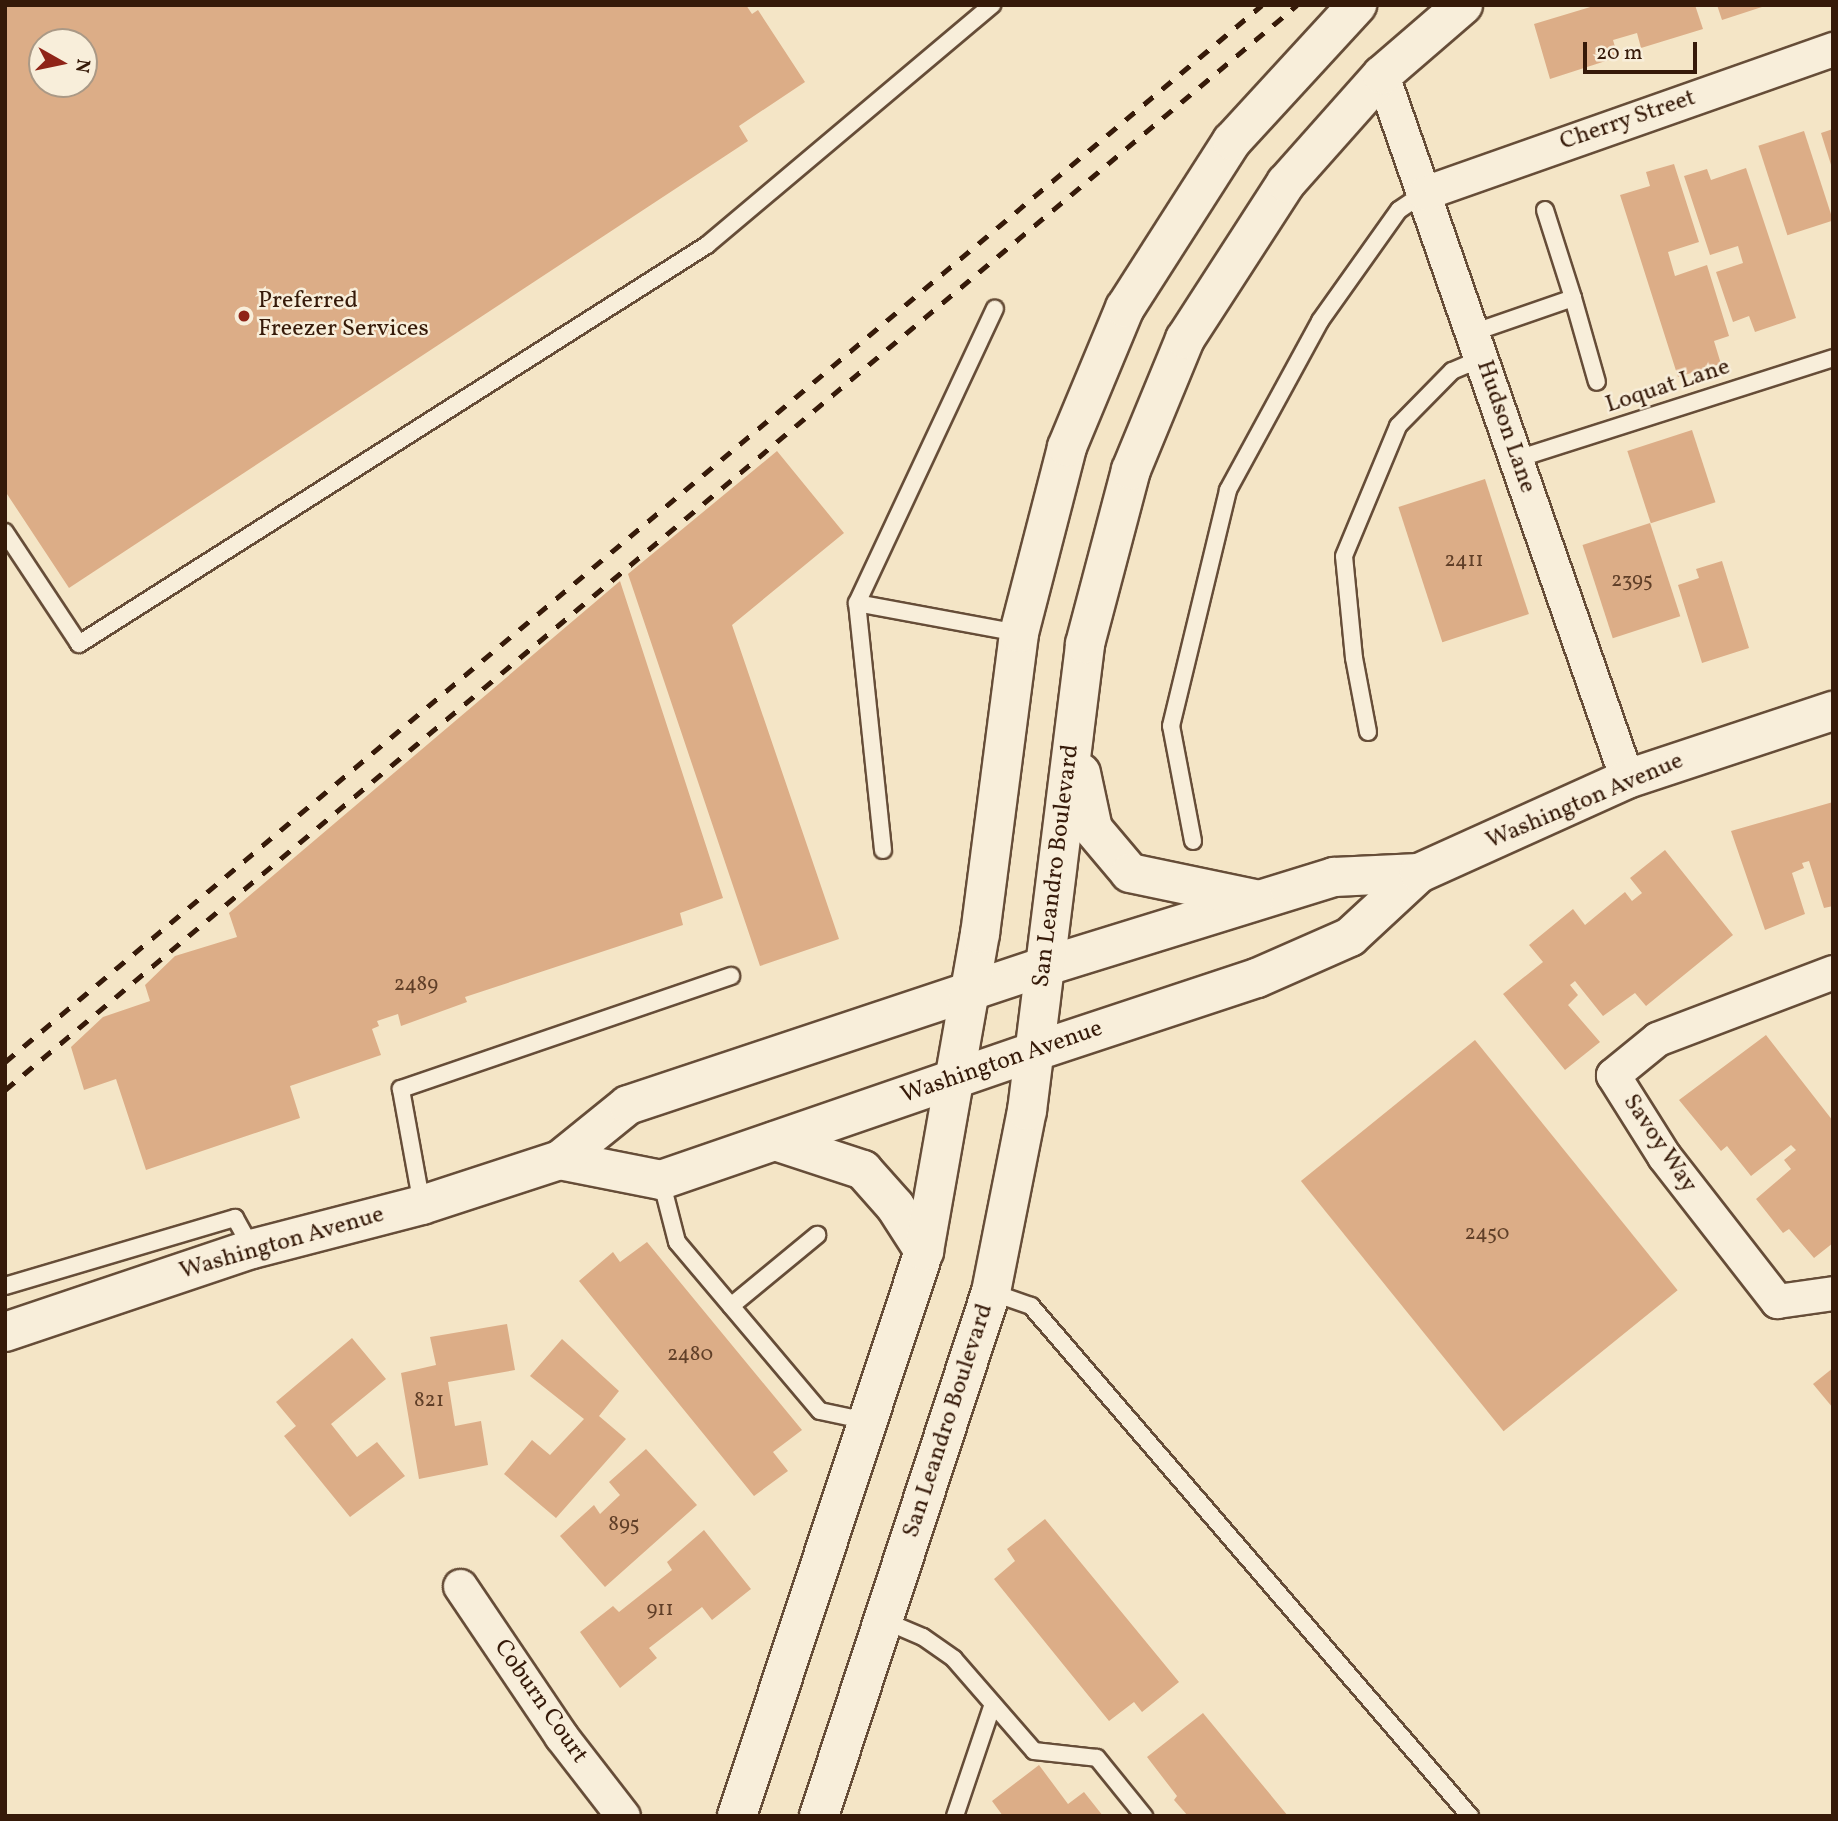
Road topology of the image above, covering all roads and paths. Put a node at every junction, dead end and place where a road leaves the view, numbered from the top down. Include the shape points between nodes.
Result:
1 (992, 5) edge
2 (1357, 5) edge
3 (1463, 5) edge
4 (1833, 49) edge
5 (1382, 75) junction
6 (1424, 193) junction
7 (1545, 211) dead end
8 (1573, 298) junction
9 (995, 309) dead end
10 (1477, 345) junction
11 (1833, 358) edge
12 (1597, 382) dead end
13 (1517, 459) junction
14 (5, 532) edge
15 (858, 604) junction
16 (1019, 633) junction
17 (1833, 711) edge
18 (1368, 732) dead end
19 (1074, 740) junction
20 (1627, 779) junction
21 (1193, 841) dead end
22 (883, 850) dead end
23 (1419, 873) junction
24 (1254, 899) junction
25 (1043, 967) junction
26 (1833, 971) edge
27 (731, 976) dead end
28 (969, 991) junction
29 (1033, 1052) junction
30 (956, 1078) junction
31 (775, 1141) junction
32 (560, 1160) junction
33 (661, 1180) junction
34 (422, 1205) junction
35 (817, 1235) dead end
36 (251, 1249) junction
37 (924, 1251) junction
38 (5, 1286) edge
39 (991, 1292) junction
40 (1833, 1293) edge
41 (732, 1306) junction
42 (5, 1332) edge
43 (867, 1420) junction
44 (460, 1586) dead end
45 (883, 1620) junction
46 (993, 1704) junction
47 (623, 1816) edge
48 (737, 1816) edge
49 (819, 1816) edge
50 (955, 1816) edge
51 (1144, 1816) edge
52 (1470, 1816) edge

1 - 14 lane via 707,245 79,644
2 - 16 main road via 1232,141 1125,308 1067,447
3 - 5 main road, San Leandro Boulevard
4 - 6 street, Cherry Street
5 - 6 street, Hudson Lane
5 - 19 main road, San Leandro Boulevard via 1286,183 1185,339 1131,470 1102,569 1085,644
6 - 10 street, Hudson Lane
6 - 21 lane via 1399,210 1320,321 1228,490 1171,726
7 - 8 lane
8 - 10 lane
8 - 12 lane
9 - 15 lane
10 - 13 street, Hudson Lane
10 - 18 lane via 1398,426 1344,556 1354,658
11 - 13 lane, Loquat Lane
13 - 20 street, Hudson Lane
15 - 16 lane
15 - 22 lane
16 - 28 main road
17 - 20 main road, Washington Avenue
19 - 24 main road via 1093,829 1130,873
19 - 25 main road, San Leandro Boulevard
20 - 23 main road, Washington Avenue
23 - 24 main road, Washington Avenue via 1334,877
23 - 29 main road, Washington Avenue via 1350,937 1256,978
24 - 25 main road, Washington Avenue
25 - 28 main road, Washington Avenue
25 - 29 main road, San Leandro Boulevard
26 - 40 street, Savoy Way via 1657,1039 1613,1075 1739,1258 1777,1301
27 - 34 lane via 401,1089
28 - 30 main road
28 - 32 main road, Washington Avenue via 628,1105
29 - 30 main road, Washington Avenue
29 - 39 main road, San Leandro Boulevard via 1027,1111
30 - 31 main road, Washington Avenue
30 - 37 main road
31 - 33 main road, Washington Avenue
31 - 37 main road via 863,1170 895,1206
32 - 33 main road, Washington Avenue
32 - 34 main road, Washington Avenue
33 - 41 lane via 677,1242
34 - 36 main road, Washington Avenue
35 - 41 lane
36 - 38 lane via 235,1217
36 - 42 main road, Washington Avenue
37 - 43 main road
39 - 45 main road, San Leandro Boulevard
39 - 52 lane via 1031,1306
41 - 43 lane via 820,1410
43 - 48 main road
44 - 47 street, Coburn Court via 561,1736
45 - 46 lane via 923,1637 954,1659
45 - 49 main road, San Leandro Boulevard
46 - 50 lane
46 - 51 lane via 1034,1751 1097,1758

